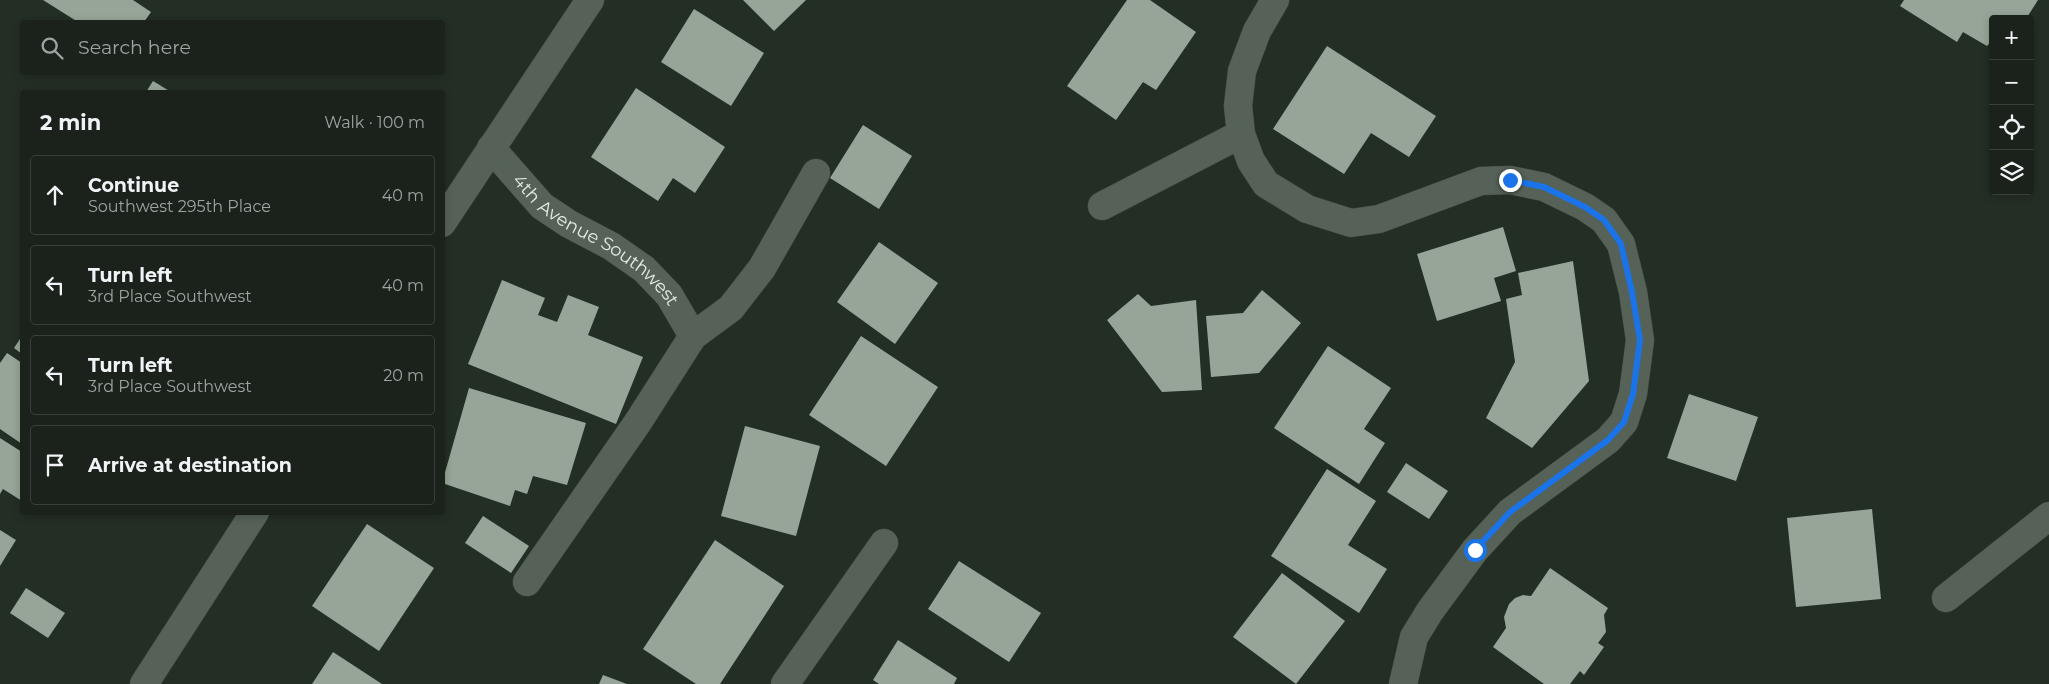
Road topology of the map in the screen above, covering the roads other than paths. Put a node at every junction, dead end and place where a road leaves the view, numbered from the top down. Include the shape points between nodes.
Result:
1 (590, 0) edge
2 (1275, 0) edge
3 (1241, 134) junction
4 (491, 148) junction
5 (816, 173) dead end
6 (1102, 206) dead end
7 (445, 218) edge
8 (693, 336) junction
9 (253, 515) edge
10 (2049, 516) edge
11 (884, 543) dead end
12 (526, 582) dead end
13 (1946, 598) dead end
14 (144, 684) edge
15 (785, 684) edge
16 (1403, 684) edge

1 - 4 street
2 - 3 street via 1257,31 1242,71 1238,106
3 - 6 street
3 - 16 street via 1251,160 1266,184 1307,209 1351,223 1379,219 1481,181 1510,180 1544,187 1585,207 1604,220 1621,244 1640,340 1633,394 1624,422 1608,440 1510,512 1475,550 1414,637
4 - 7 street
4 - 8 street, 4th Avenue Southwest via 542,206 644,269 669,295
5 - 8 street via 762,268 731,308
8 - 12 street via 638,422
9 - 14 street
10 - 13 street
11 - 15 street

